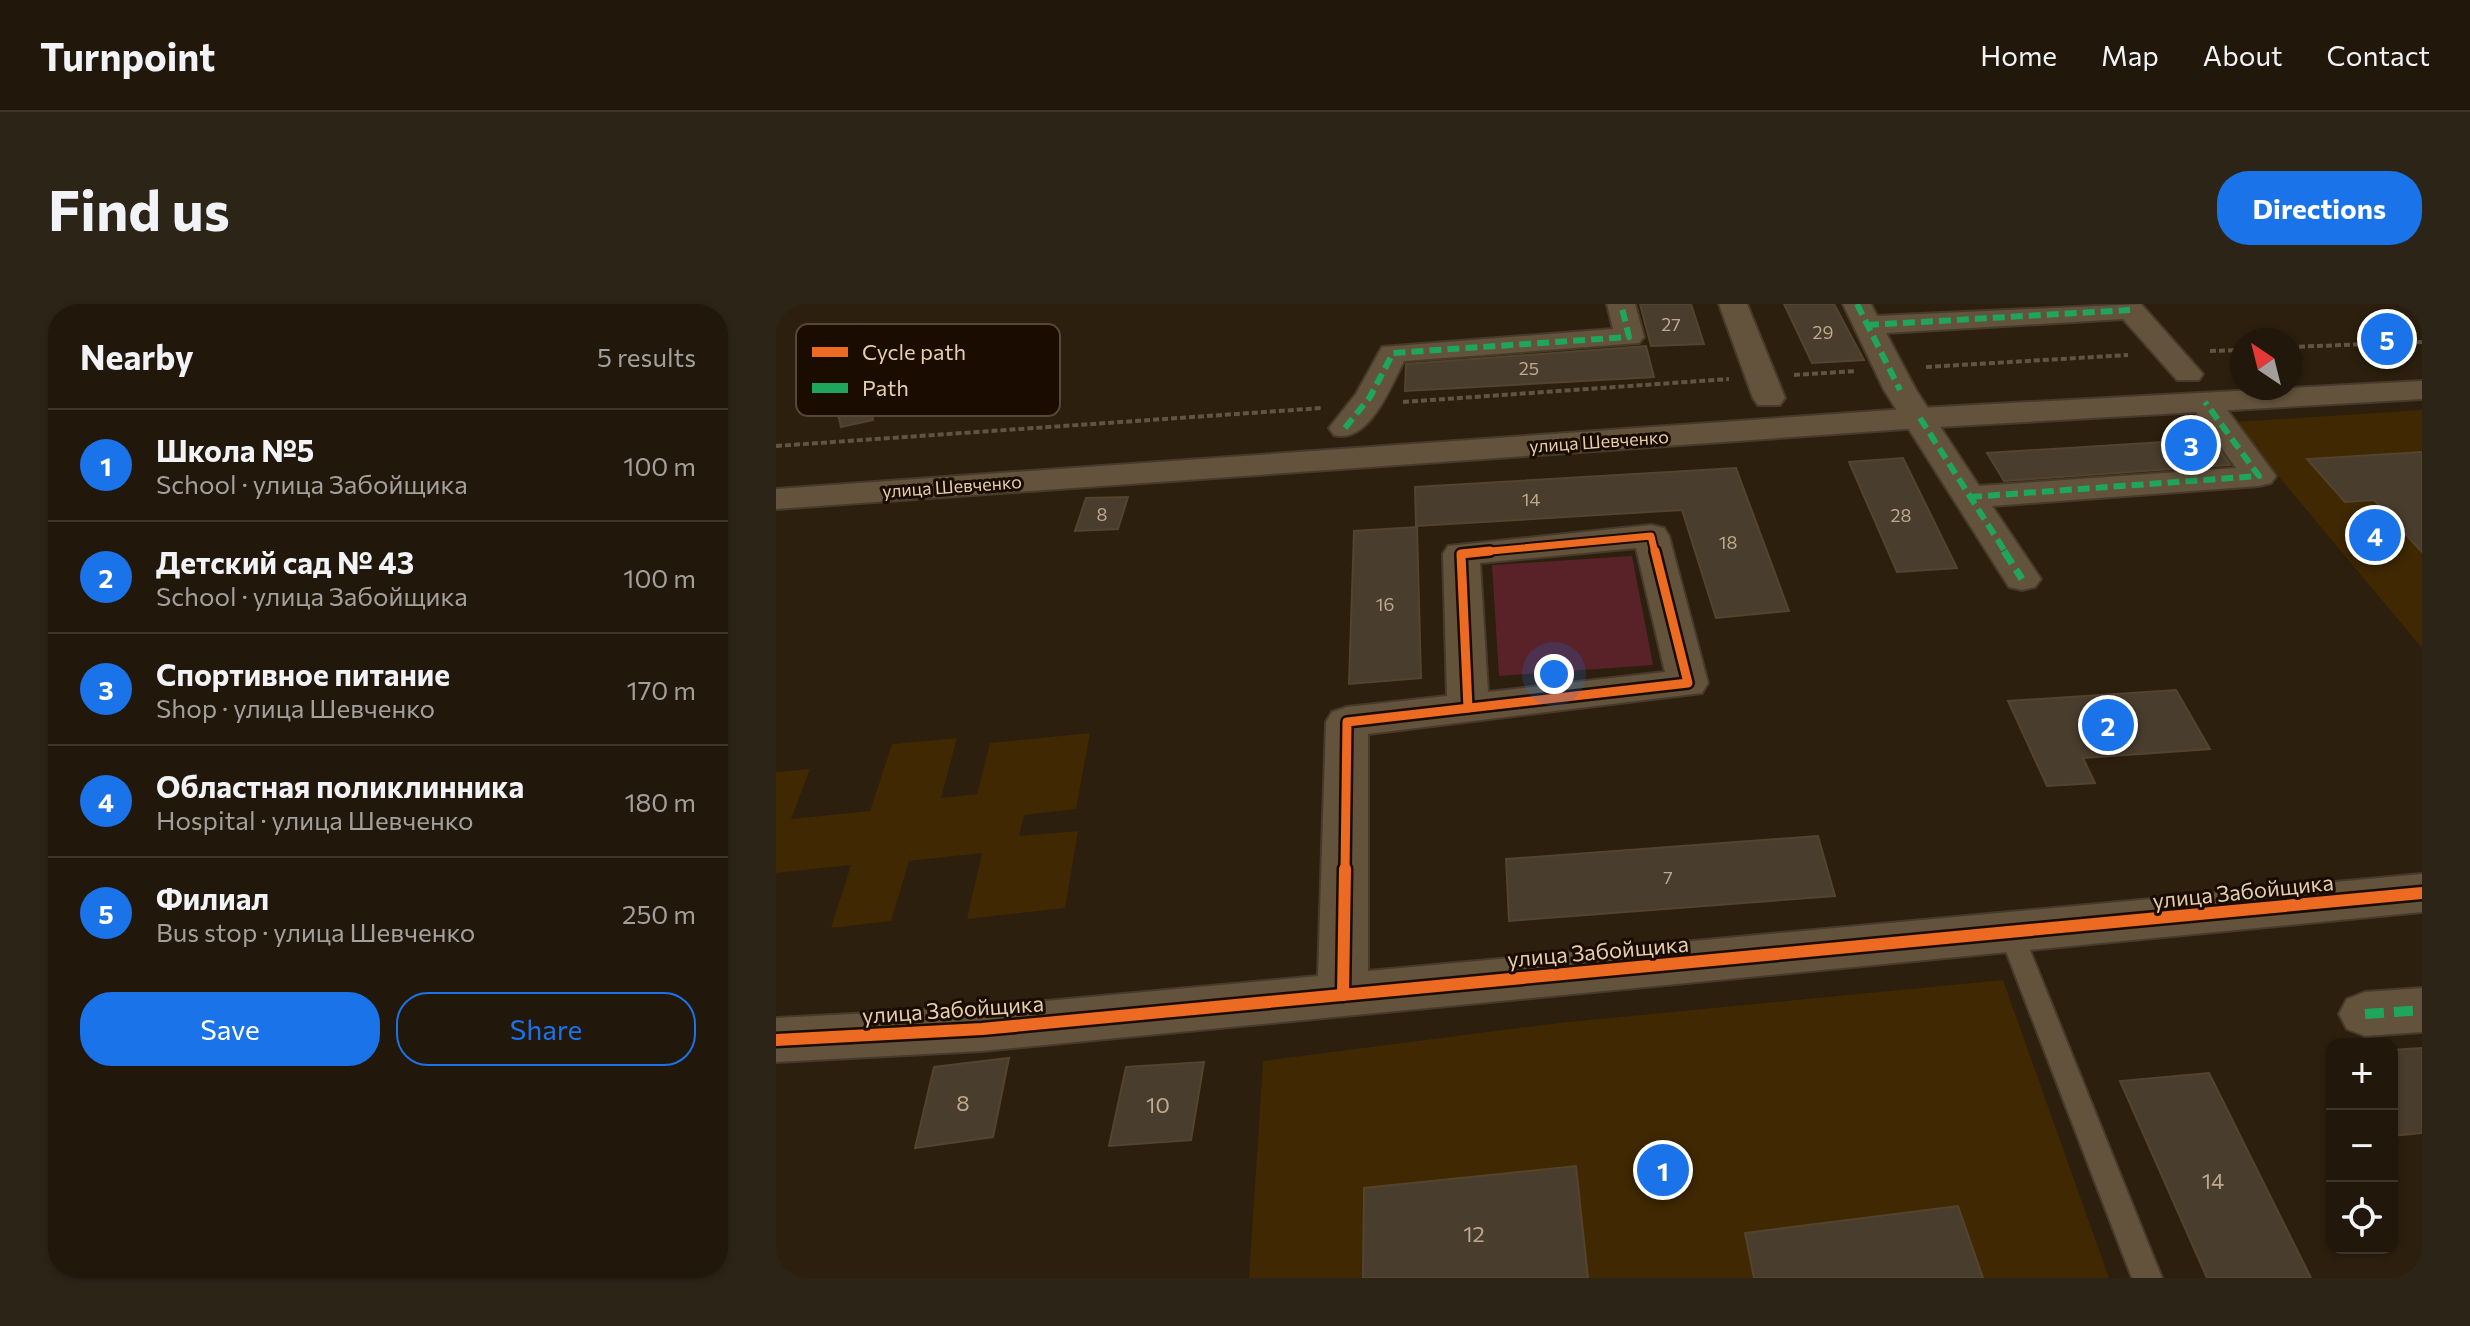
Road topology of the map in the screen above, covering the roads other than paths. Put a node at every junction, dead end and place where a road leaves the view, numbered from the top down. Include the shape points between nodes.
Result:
1 (1621, 304) edge
2 (1733, 304) edge
3 (2128, 307) edge
4 (1862, 315) edge
5 (2230, 372) edge
6 (2187, 376) junction
7 (1894, 380) junction
8 (1765, 388) junction
9 (2422, 390) edge
10 (1355, 416) junction
11 (1920, 418) junction
12 (776, 469) edge
13 (1970, 497) junction
14 (776, 499) edge
15 (2022, 579) dead end
16 (1468, 708) junction
17 (2422, 893) edge
18 (2011, 933) junction
19 (1343, 995) junction
20 (2422, 1010) edge
21 (2365, 1014) dead end
22 (776, 1040) edge
23 (2147, 1278) edge

1 - 10 street via 1629,337 1393,353
2 - 8 street
3 - 4 street
3 - 6 street
4 - 7 street
5 - 6 street, улица Шевченко
6 - 7 street, улица Шевченко
6 - 9 street, улица Шевченко
6 - 11 street, улица Шевченко
6 - 13 street via 2259,476
7 - 8 street, улица Шевченко
7 - 11 street
8 - 10 street, улица Шевченко
10 - 12 street, улица Шевченко
11 - 13 street
11 - 14 street, улица Шевченко
13 - 15 street
16 - 16 street via 1688,683 1651,536 1461,554
16 - 19 street via 1347,722
17 - 18 street, улица Забойщика
18 - 19 street, улица Забойщика
18 - 23 lane
19 - 22 street, улица Забойщика via 982,1029
20 - 21 street

